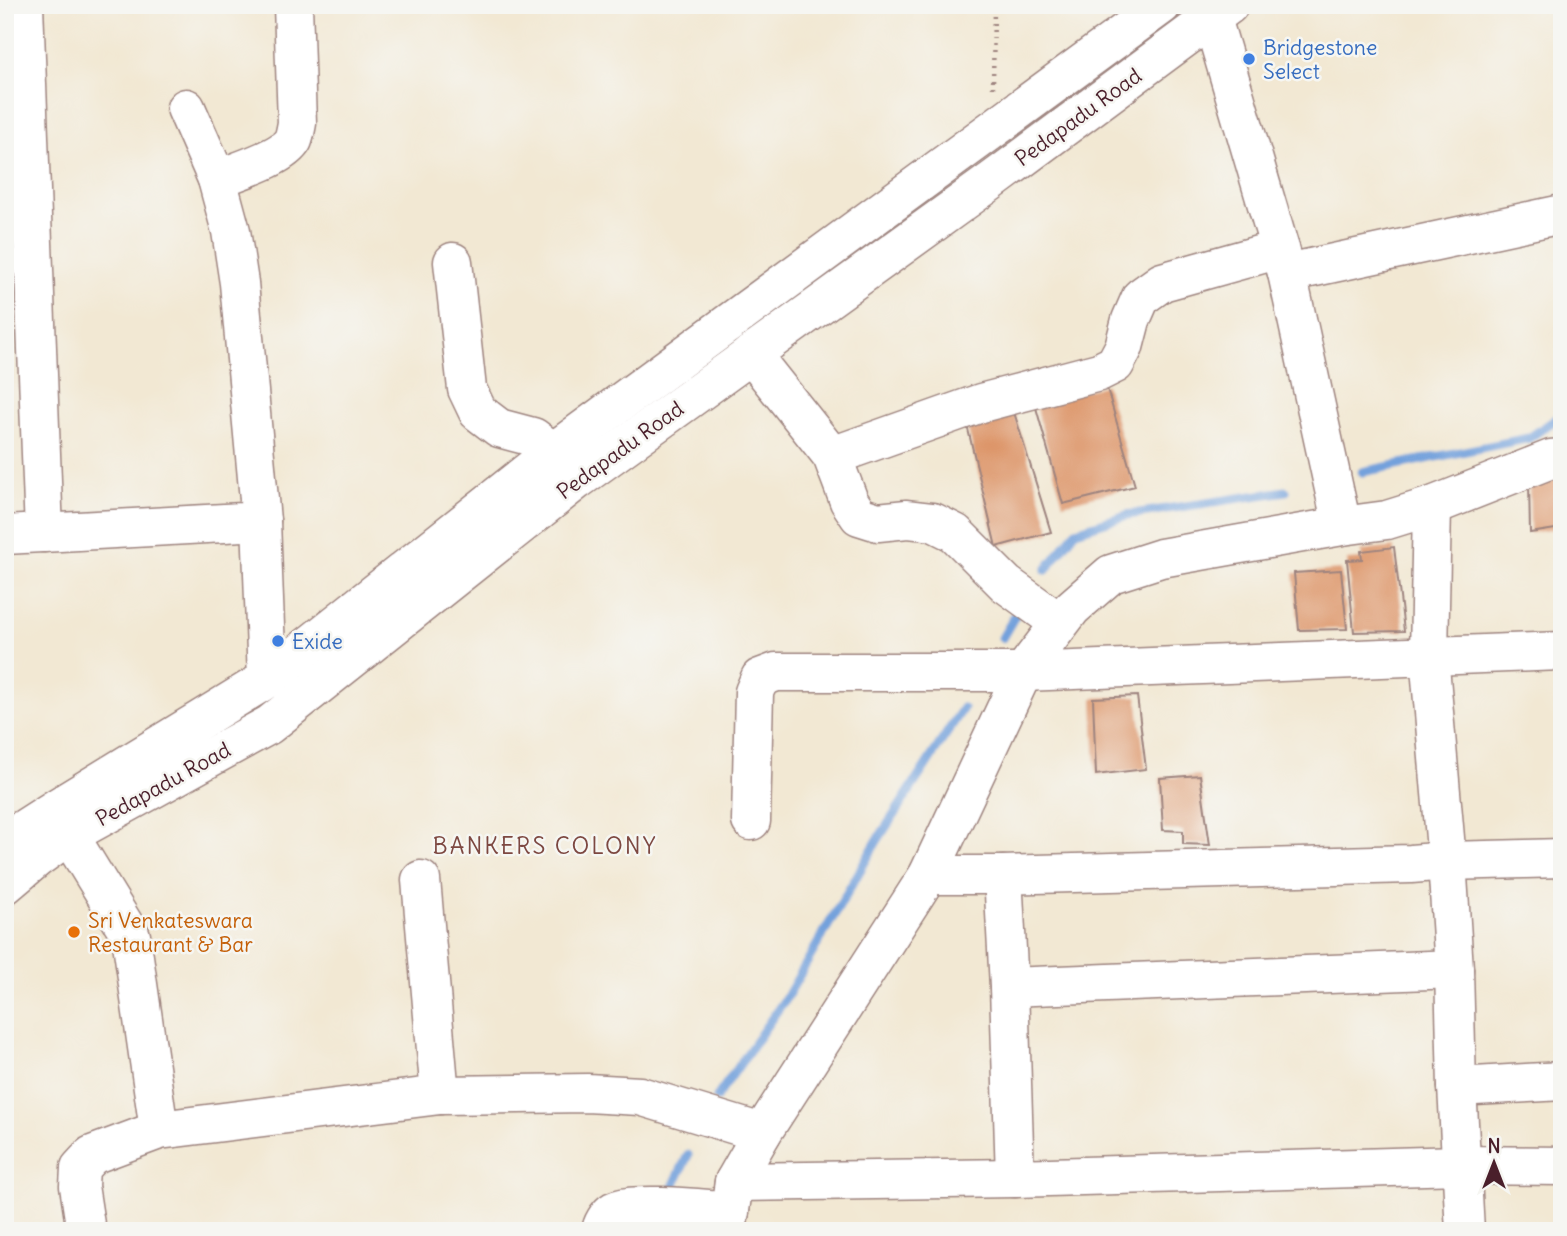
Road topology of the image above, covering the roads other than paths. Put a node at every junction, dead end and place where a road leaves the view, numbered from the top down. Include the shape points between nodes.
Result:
1 (24, 5) edge
2 (293, 5) edge
3 (1162, 5) edge
4 (1221, 12) edge
5 (186, 108) dead end
6 (217, 179) junction
7 (1562, 214) edge
8 (1284, 261) junction
9 (453, 262) dead end
10 (751, 354) junction
11 (553, 452) junction
12 (832, 456) junction
13 (1562, 458) edge
14 (1432, 506) junction
15 (261, 521) junction
16 (1342, 526) junction
17 (44, 533) junction
18 (5, 535) edge
19 (1060, 623) junction
20 (1562, 650) edge
21 (1429, 655) junction
22 (1023, 672) junction
23 (267, 679) junction
24 (751, 821) dead end
25 (69, 835) junction
26 (8, 836) edge
27 (1562, 858) edge
28 (1447, 861) junction
29 (928, 875) junction
30 (1003, 875) junction
31 (421, 880) dead end
32 (5, 885) edge
33 (1454, 970) junction
34 (1009, 987) junction
35 (1562, 1081) edge
36 (1457, 1087) junction
37 (440, 1095) junction
38 (159, 1130) junction
39 (762, 1133) junction
40 (1460, 1166) junction
41 (1562, 1166) edge
42 (1016, 1178) junction
43 (730, 1208) edge
44 (86, 1231) edge
45 (601, 1231) edge
46 (1465, 1231) edge

1 - 17 street
2 - 6 street via 297,123 293,139 274,156
3 - 11 street, Pedapadu Road
4 - 8 street
4 - 10 street, Pedapadu Road
5 - 6 street
6 - 15 street via 239,283
7 - 8 street
8 - 12 street via 1162,282 1141,297 1115,364 981,403
8 - 16 street
9 - 11 street via 467,389 478,412 499,428 533,437
10 - 12 street
10 - 25 street, Pedapadu Road via 576,481 269,725
11 - 23 street, Pedapadu Road
12 - 19 street via 859,516 878,522 933,522 955,533 1006,584
13 - 14 street
14 - 16 street via 1387,520
14 - 21 street
15 - 17 street
15 - 23 street
16 - 19 street via 1161,558 1111,574
17 - 18 street
19 - 22 street
20 - 21 street
21 - 22 street
21 - 28 street
22 - 24 street via 776,672 760,678 754,692
22 - 29 street
23 - 26 street, Pedapadu Road
25 - 32 street, Pedapadu Road
25 - 38 street via 131,936
27 - 28 street
28 - 30 street
28 - 33 street
29 - 30 street
29 - 39 street
30 - 34 street
31 - 37 street
33 - 34 street
33 - 36 street
34 - 42 street
35 - 36 street
36 - 40 street
37 - 38 street
37 - 39 street via 640,1096
38 - 44 street via 92,1155 80,1168
39 - 43 street
40 - 41 street
40 - 42 street
40 - 46 street
42 - 43 street
43 - 45 street via 630,1205 613,1210

